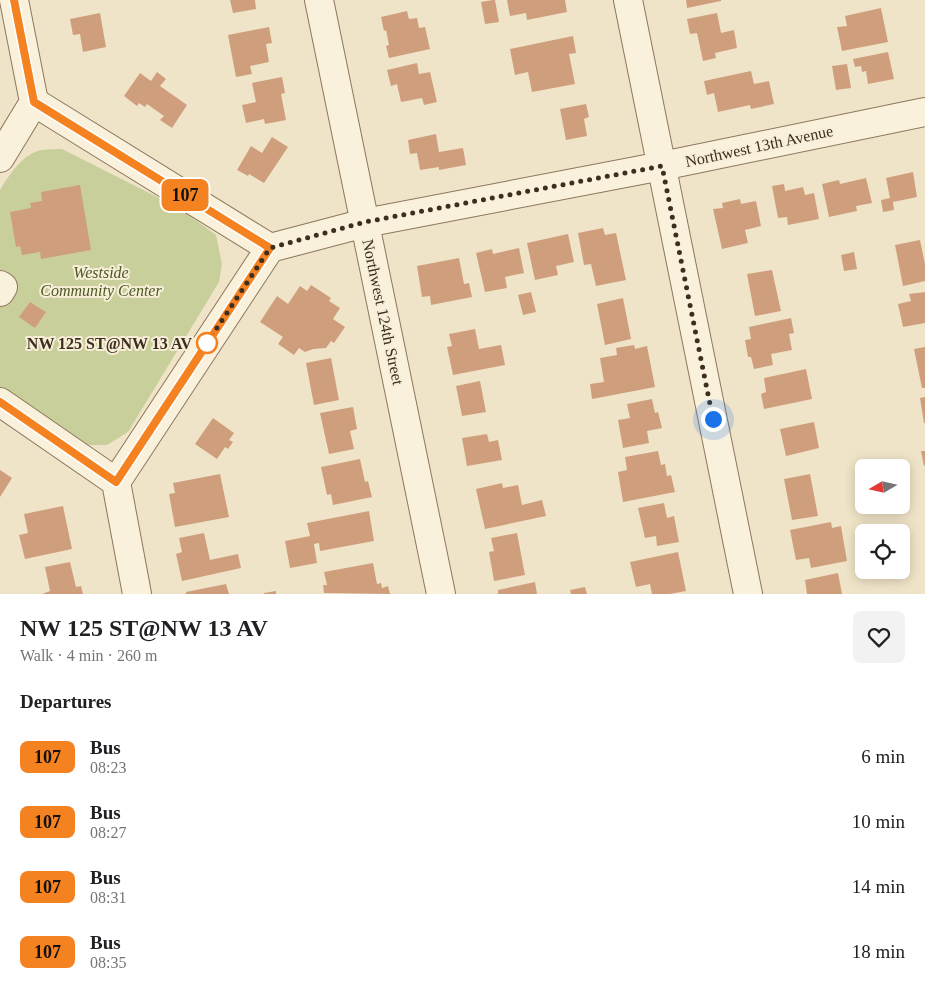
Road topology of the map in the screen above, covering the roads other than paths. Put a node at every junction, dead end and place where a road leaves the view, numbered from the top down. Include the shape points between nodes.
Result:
1 (14, 0) edge
2 (319, 0) edge
3 (628, 0) edge
4 (34, 102) junction
5 (925, 112) edge
6 (0, 158) edge
7 (662, 166) junction
8 (365, 222) junction
9 (270, 248) junction
10 (0, 285) edge
11 (0, 292) edge
12 (0, 402) edge
13 (116, 482) junction
14 (138, 594) edge
15 (441, 594) edge
16 (748, 594) edge

1 - 4 street
2 - 8 street, Northwest 124th Street
3 - 7 street
4 - 6 street
4 - 9 street
5 - 7 street, Northwest 13th Avenue
7 - 8 street, Northwest 13th Avenue
7 - 16 street
8 - 9 street, Northwest 13th Avenue
8 - 15 street, Northwest 124th Street
9 - 13 street
10 - 11 street via 3,287
12 - 13 street
13 - 14 street

